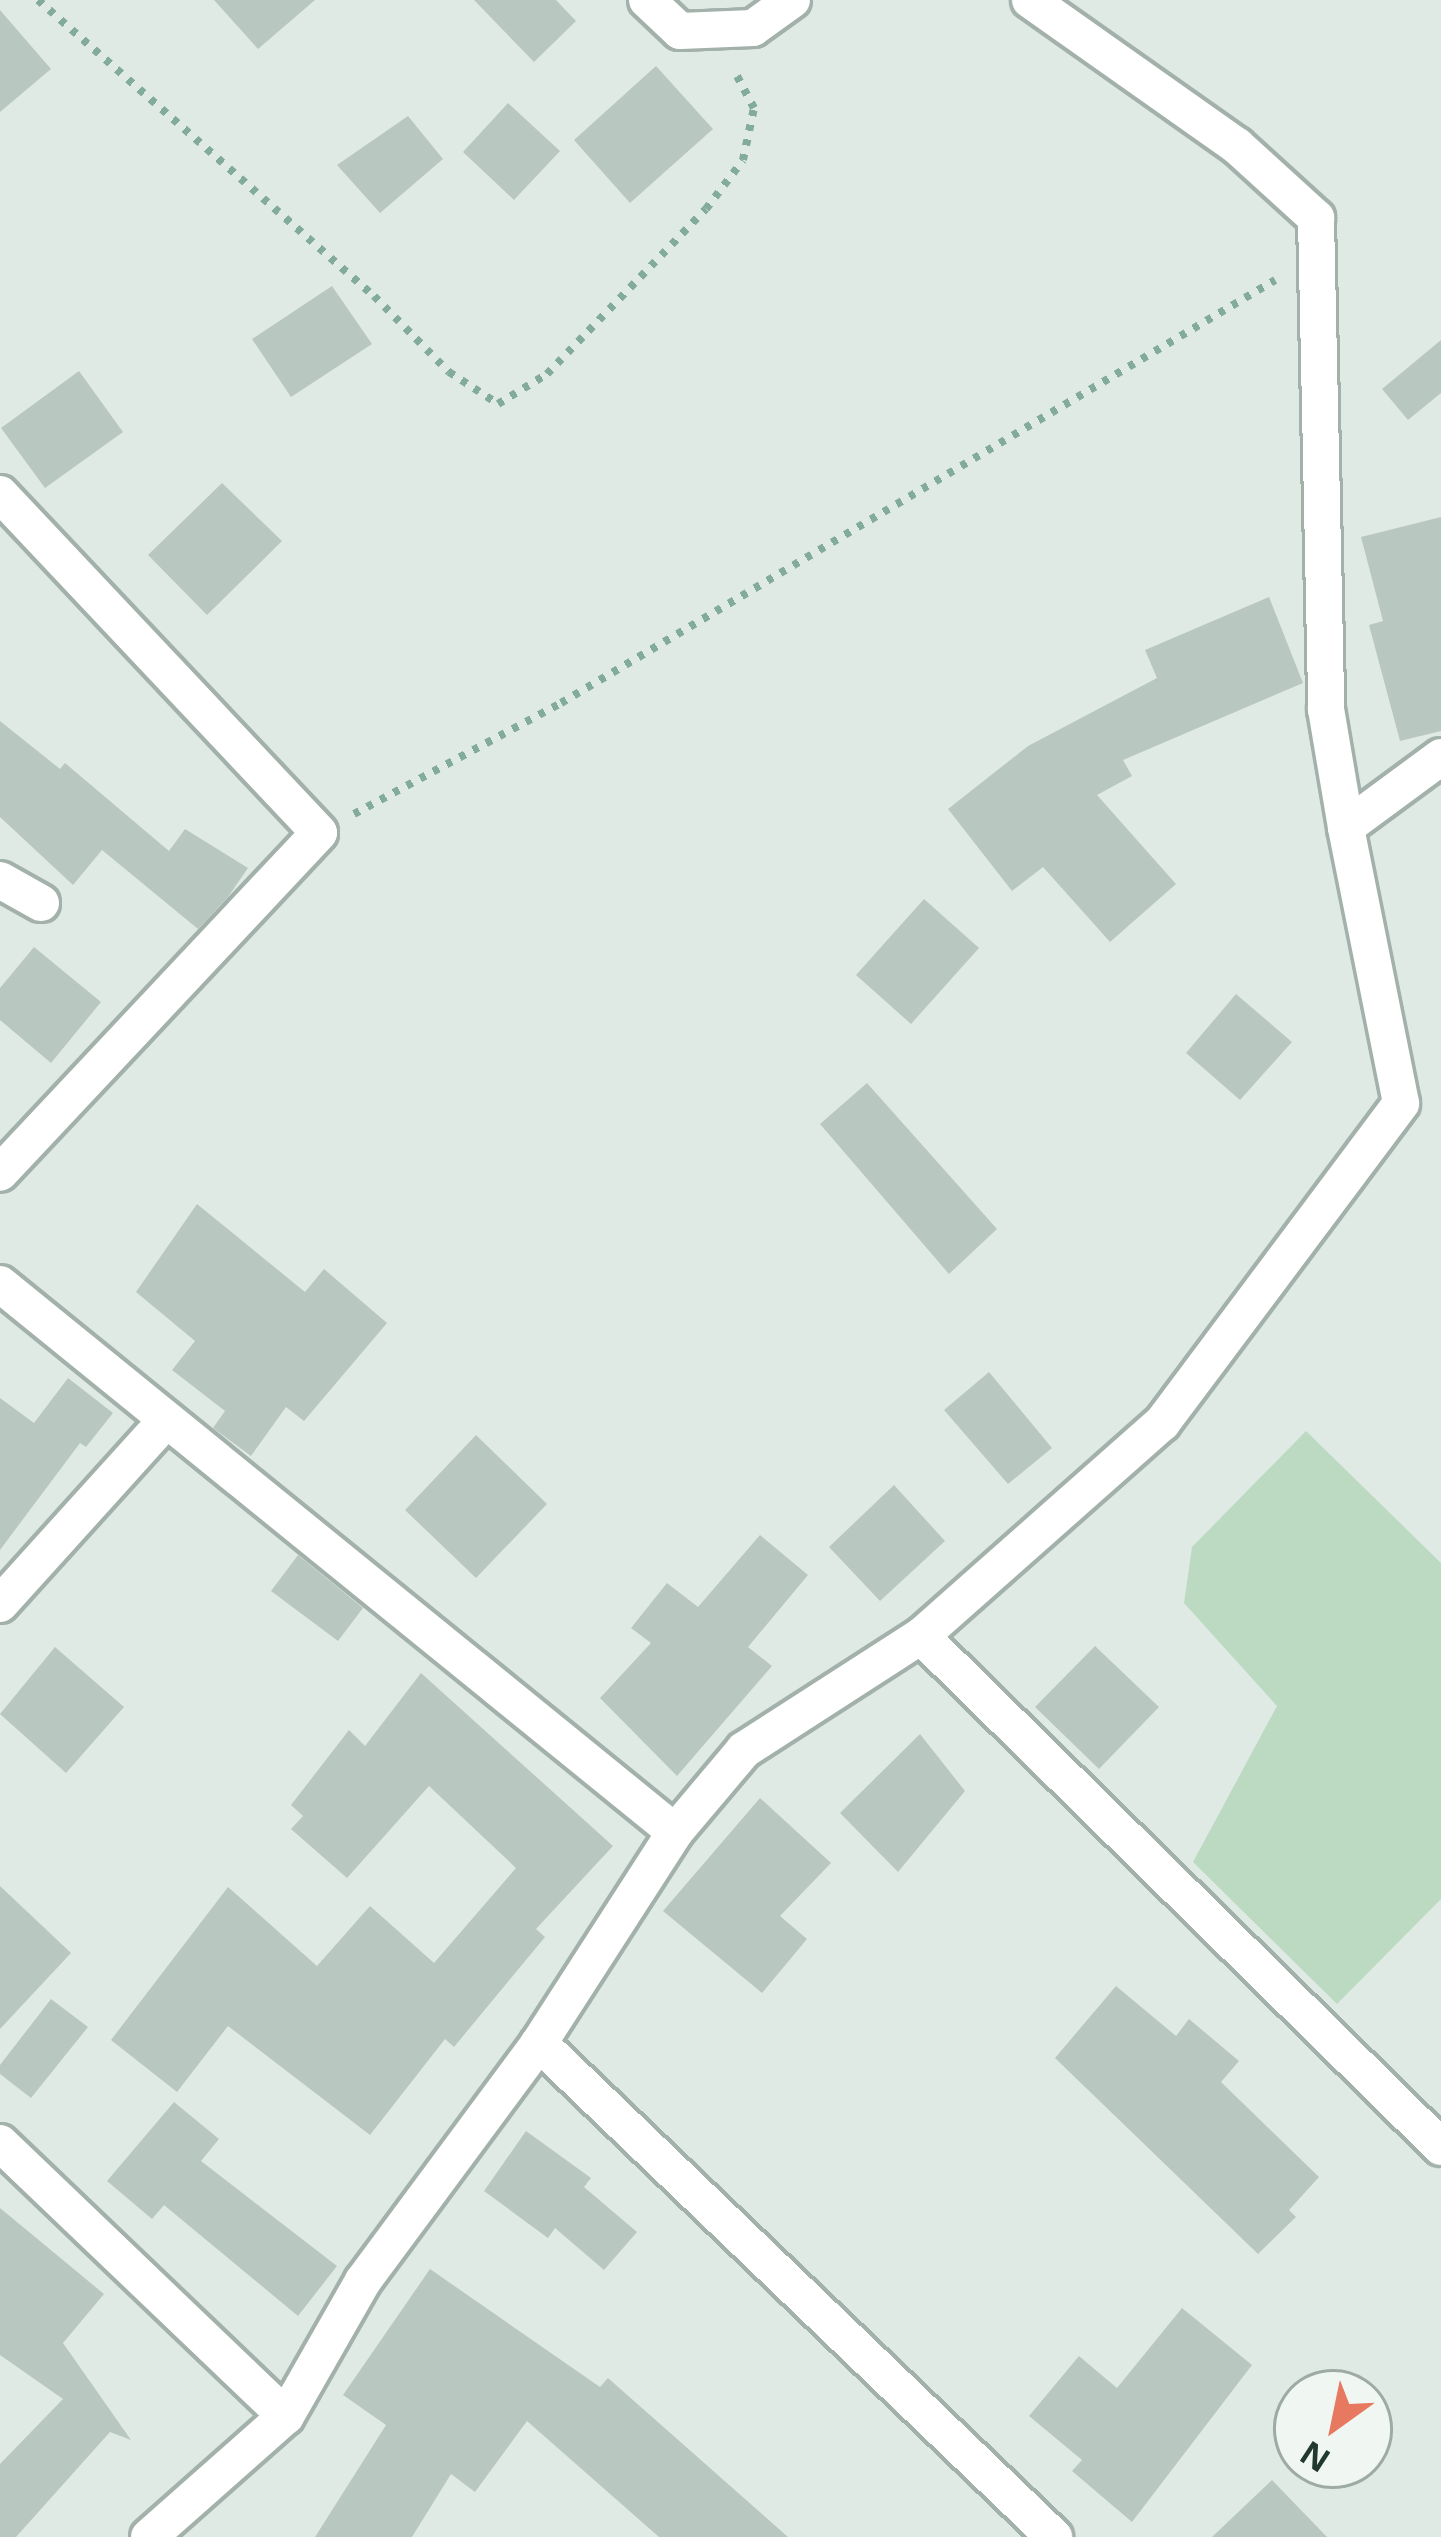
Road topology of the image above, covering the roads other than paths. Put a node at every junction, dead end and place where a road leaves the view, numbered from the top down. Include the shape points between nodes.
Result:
1 (647, 0) edge
2 (791, 0) edge
3 (1030, 0) edge
4 (0, 494) edge
5 (1441, 757) edge
6 (1346, 826) junction
7 (0, 880) edge
8 (41, 903) dead end
9 (0, 1173) edge
10 (0, 1284) edge
11 (166, 1420) junction
12 (0, 1604) edge
13 (921, 1636) junction
14 (675, 1832) junction
15 (539, 2043) junction
16 (0, 2143) edge
17 (1441, 2147) edge
18 (286, 2416) junction
19 (174, 2530) edge
20 (1054, 2537) edge

1 - 2 street via 680,31 753,28
3 - 6 street via 1237,146 1316,218 1326,709
4 - 9 street via 319,833
5 - 6 street
6 - 13 street via 1401,1103 1162,1423
7 - 8 street
10 - 11 street
11 - 12 street
11 - 14 street
13 - 14 street via 744,1750
13 - 17 street
14 - 15 street
15 - 18 street via 363,2281
15 - 20 street
16 - 18 street
18 - 19 street

